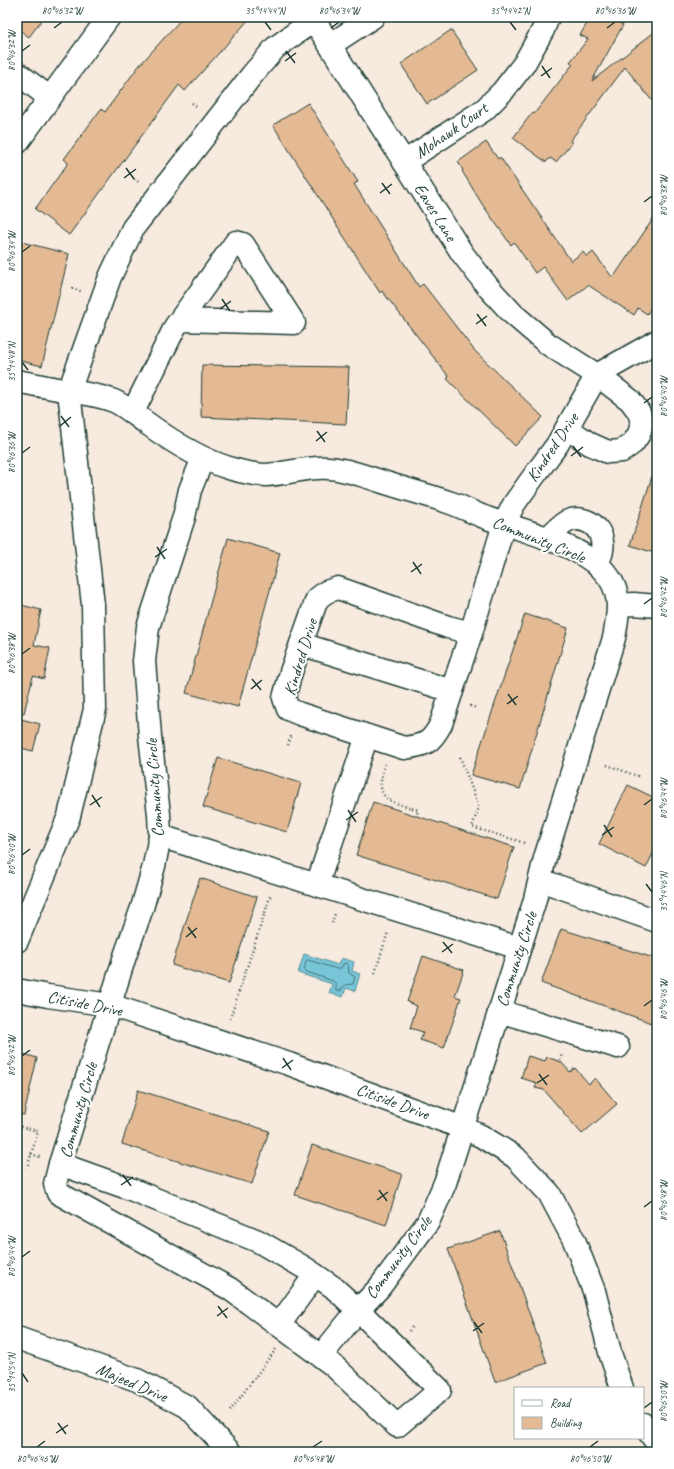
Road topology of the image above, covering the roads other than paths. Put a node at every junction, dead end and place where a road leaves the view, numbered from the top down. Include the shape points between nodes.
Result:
1 (109, 17) edge
2 (373, 17) edge
3 (548, 17) edge
4 (313, 19) edge
5 (330, 45) junction
6 (17, 73) edge
7 (50, 98) junction
8 (17, 143) edge
9 (404, 162) junction
10 (180, 320) junction
11 (657, 341) edge
12 (597, 375) junction
13 (17, 381) edge
14 (69, 391) junction
15 (133, 412) junction
16 (567, 428) junction
17 (202, 458) junction
18 (504, 524) junction
19 (547, 539) junction
20 (597, 565) junction
21 (619, 605) junction
22 (657, 606) edge
23 (471, 633) junction
24 (301, 644) junction
25 (452, 692) junction
26 (367, 736) junction
27 (160, 836) junction
28 (540, 880) junction
29 (317, 885) junction
30 (657, 921) edge
31 (17, 941) edge
32 (519, 948) junction
33 (17, 990) edge
34 (110, 1005) junction
35 (499, 1011) junction
36 (618, 1047) dead end
37 (463, 1128) junction
38 (60, 1164) junction
39 (315, 1275) junction
40 (358, 1310) junction
41 (279, 1335) junction
42 (17, 1338) edge
43 (321, 1356) junction
44 (622, 1387) edge
45 (644, 1425) edge
46 (657, 1443) edge
47 (230, 1452) edge

1 - 7 street
2 - 5 street
3 - 9 street, Mohawk Court via 524,64 503,91 484,110
4 - 5 street, Eaves Lane
4 - 14 street via 276,48 252,75 132,228 110,277
5 - 9 street, Eaves Lane
6 - 7 street
7 - 8 street
9 - 12 street, Eaves Lane via 462,253 488,287 513,314 548,344
10 - 10 street via 236,242 243,244 294,323
10 - 15 street
11 - 12 street
12 - 16 street, Kindred Drive
12 - 16 street via 630,400 639,412 642,423 639,434 633,443 622,451 608,452 590,444
13 - 14 street, Community Circle
14 - 15 street, Community Circle via 112,400
14 - 31 street via 93,605 96,709 69,816
15 - 17 street, Community Circle via 178,446
16 - 18 street, Kindred Drive via 514,504
17 - 18 street, Community Circle via 250,474 267,475 330,468 451,503
17 - 27 street, Community Circle via 148,627 144,661
18 - 19 street, Community Circle
18 - 23 street, Kindred Drive
19 - 20 street, Community Circle via 588,557
19 - 20 street via 566,522 575,519 588,521 596,528 602,540 603,552
20 - 21 street, Community Circle via 612,582
21 - 22 street
21 - 28 street, Community Circle via 614,638
23 - 24 street, Kindred Drive via 338,588 326,592 318,600
23 - 25 street, Kindred Drive
24 - 25 street
24 - 26 street, Kindred Drive via 284,698 288,709
25 - 26 street, Kindred Drive via 434,737 422,746 404,748
26 - 29 street
27 - 29 street
27 - 34 street, Community Circle via 144,902
28 - 30 street
28 - 32 street, Community Circle
29 - 32 street
32 - 35 street, Community Circle
33 - 34 street, Citiside Drive
34 - 37 street, Citiside Drive via 289,1064
34 - 38 street, Community Circle
35 - 36 street
35 - 37 street, Community Circle
37 - 40 street, Community Circle via 445,1183 428,1222 379,1288
37 - 44 street, Citiside Drive via 515,1157 549,1193 574,1240 594,1291
38 - 39 street, Community Circle via 133,1190 258,1241
38 - 41 street via 55,1184 58,1192 230,1289
39 - 40 street, Community Circle via 333,1287
39 - 41 street
40 - 43 street
40 - 43 street via 440,1390 397,1426
41 - 43 street
42 - 47 street, Majeed Drive via 137,1380 188,1407
45 - 46 street

